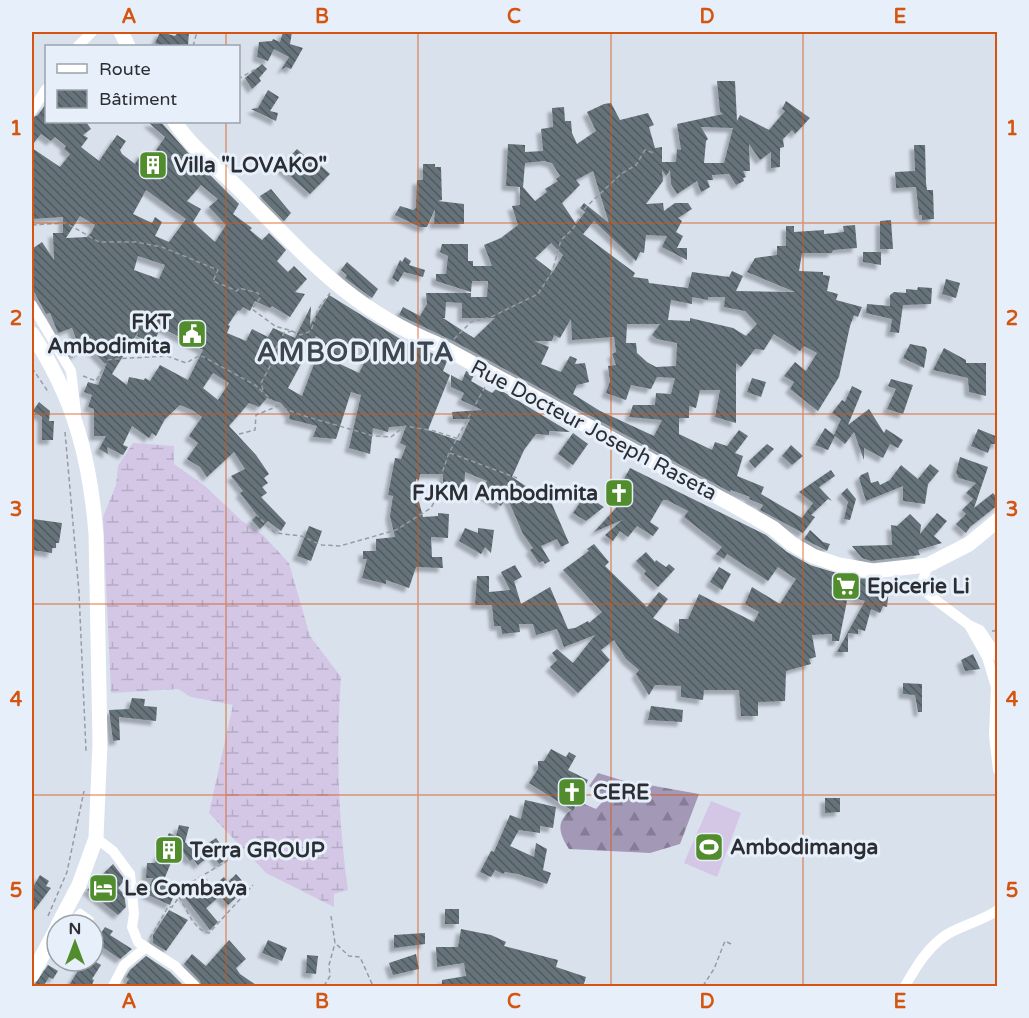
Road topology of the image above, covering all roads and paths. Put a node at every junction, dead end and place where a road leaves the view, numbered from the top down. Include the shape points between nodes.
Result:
1 (92, 32) edge
2 (79, 45) edge
3 (256, 69) dead end
4 (240, 78) edge
5 (45, 91) edge
6 (32, 111) edge
7 (176, 123) edge
8 (654, 153) dead end
9 (32, 225) edge
10 (334, 284) junction
11 (32, 305) edge
12 (291, 331) junction
13 (32, 334) edge
14 (457, 356) junction
15 (32, 368) edge
16 (71, 371) junction
17 (494, 377) junction
18 (262, 392) junction
19 (50, 394) dead end
20 (278, 406) junction
21 (77, 422) junction
22 (64, 432) dead end
23 (239, 434) dead end
24 (459, 439) junction
25 (450, 453) junction
26 (517, 478) dead end
27 (250, 509) dead end
28 (998, 520) edge
29 (928, 565) junction
30 (969, 625) junction
31 (998, 657) edge
32 (87, 752) dead end
33 (998, 770) edge
34 (86, 786) dead end
35 (96, 838) junction
36 (230, 859) dead end
37 (253, 885) dead end
38 (178, 896) junction
39 (998, 910) edge
40 (58, 913) edge
41 (62, 913) edge
42 (331, 916) dead end
43 (335, 943) junction
44 (733, 945) dead end
45 (45, 946) edge
46 (146, 947) junction
47 (32, 975) edge
48 (113, 987) edge
49 (195, 987) edge
50 (324, 987) edge
51 (373, 987) edge
52 (703, 987) edge
53 (905, 987) edge

1 - 2 street
3 - 4 path
5 - 6 street
7 - 10 main road, Rue Docteur Joseph Raseta via 284,238
8 - 14 path via 645,150 636,165 586,207 561,240 552,272 538,294 492,317 471,322 449,344
9 - 12 path via 66,223 99,242 162,247 212,267 218,270 213,281 258,294 260,298 252,309 275,326
10 - 12 path via 318,309 311,331 300,335
10 - 14 main road, Rue Docteur Joseph Raseta via 371,312
11 - 16 street
12 - 18 path via 284,333 274,352 261,383
13 - 21 main road via 61,384
14 - 17 main road, Rue Docteur Joseph Raseta
15 - 19 path
16 - 18 path via 96,381 108,360 167,356 186,363 200,355
16 - 21 street
17 - 24 path via 482,389
17 - 29 main road, Rue Docteur Joseph Raseta via 731,504 813,556 873,571
18 - 20 path
20 - 23 path via 256,415 255,429
20 - 24 path via 374,436 391,436 405,426
21 - 35 main road via 96,534 100,743
22 - 32 path via 79,592
24 - 25 path
25 - 26 path
25 - 27 path via 431,508 396,530 361,542 329,546 301,536 275,534
28 - 29 main road, Rue Docteur Joseph Raseta via 969,544
29 - 30 street via 922,583 929,595
30 - 31 street via 980,630
30 - 33 street via 994,673
34 - 40 path
35 - 41 main road via 79,885
35 - 46 street via 113,851 130,874 132,927 138,942
36 - 38 path via 177,891
37 - 38 path via 209,933 196,926
38 - 46 path
39 - 53 street via 947,935 919,961
42 - 43 path
43 - 50 path via 330,976
43 - 51 path via 349,956 360,957
44 - 52 path via 725,941
45 - 47 main road
46 - 48 street via 124,965
46 - 49 street via 175,966

